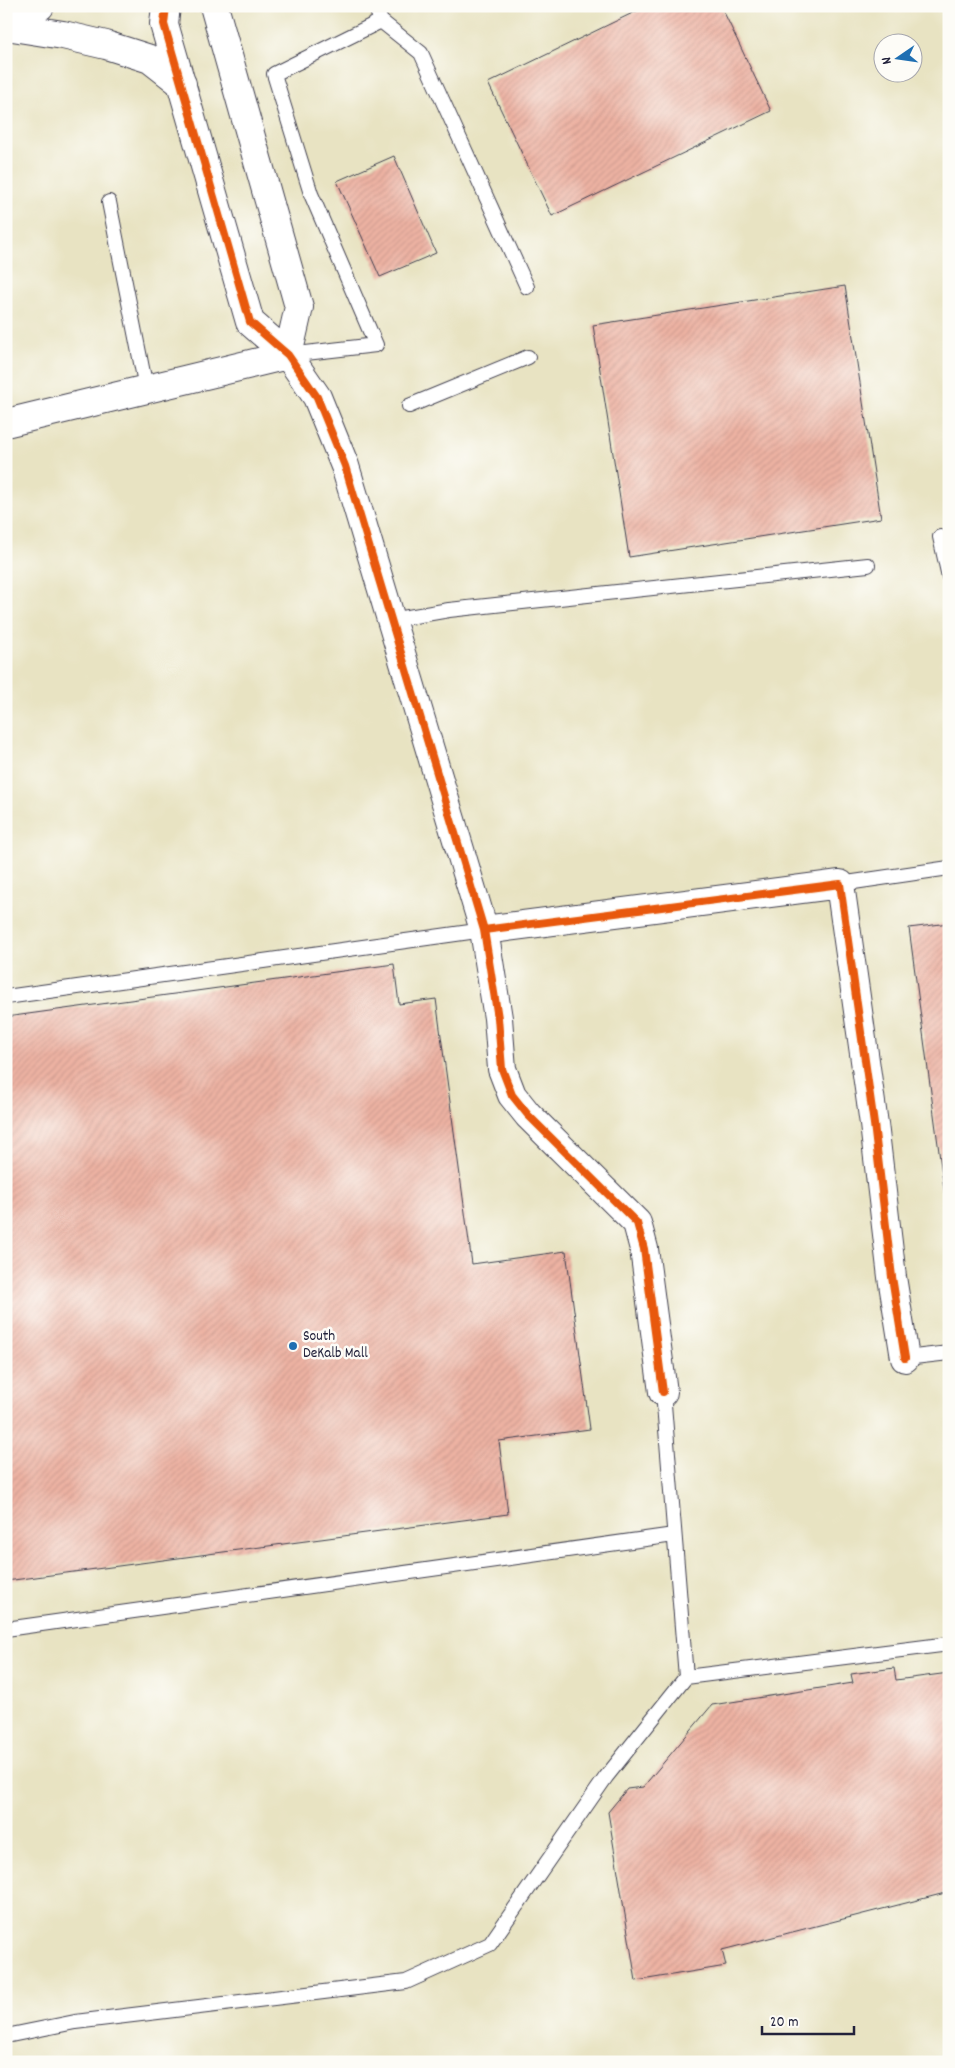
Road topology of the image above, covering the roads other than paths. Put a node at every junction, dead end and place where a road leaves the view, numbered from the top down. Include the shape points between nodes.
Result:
1 (40, 6) edge
2 (166, 6) edge
3 (214, 6) edge
4 (375, 6) edge
5 (6, 20) edge
6 (381, 21) junction
7 (6, 26) edge
8 (182, 84) junction
9 (109, 202) dead end
10 (527, 287) dead end
11 (288, 355) junction
12 (528, 357) dead end
13 (146, 388) junction
14 (409, 406) dead end
15 (6, 423) edge
16 (940, 537) dead end
17 (868, 565) dead end
18 (949, 577) edge
19 (391, 620) junction
20 (949, 868) edge
21 (840, 884) junction
22 (484, 930) junction
23 (6, 997) edge
24 (949, 1353) edge
25 (905, 1358) joint
26 (663, 1392) joint
27 (674, 1535) junction
28 (6, 1629) edge
29 (949, 1644) edge
30 (686, 1677) junction
31 (6, 2036) edge

1 - 5 street
2 - 8 street via 164,24
3 - 11 street via 298,307
4 - 6 lane
6 - 10 lane via 421,52
6 - 11 lane via 274,74 310,194 376,345
7 - 8 street via 63,35 150,58
8 - 11 street via 250,322
9 - 13 lane
11 - 13 street
11 - 19 street via 317,397 345,466
12 - 14 lane
13 - 15 street
16 - 18 lane
17 - 19 lane via 448,610
19 - 22 street
20 - 21 lane
21 - 22 street
21 - 25 street
22 - 23 lane
22 - 26 street via 498,1018 502,1069 512,1095 636,1223 644,1249
24 - 25 lane
26 - 27 lane
27 - 28 lane
27 - 30 lane
29 - 30 lane
30 - 31 lane via 606,1778 490,1944 406,1982 75,2022

